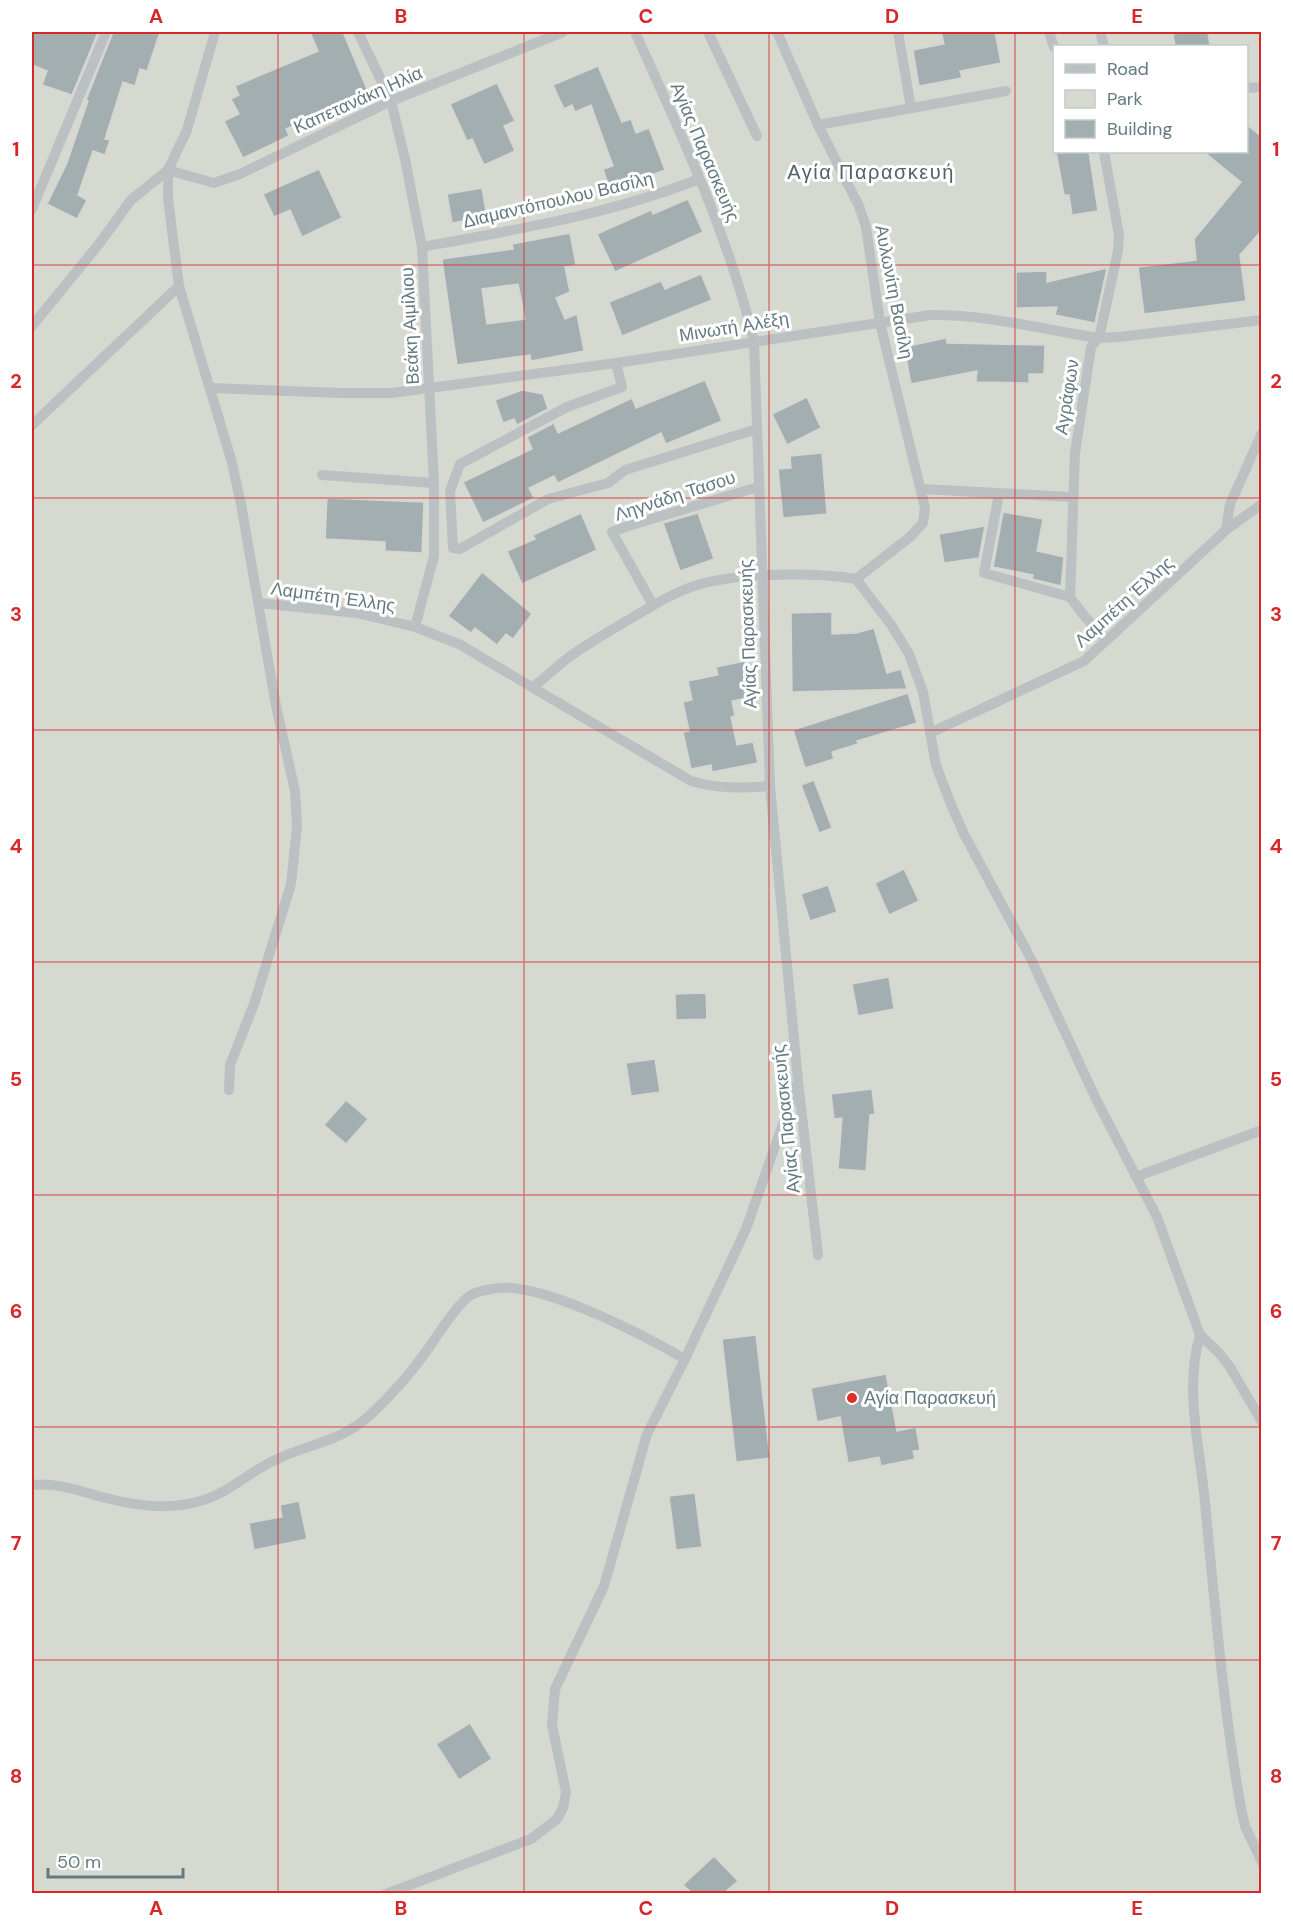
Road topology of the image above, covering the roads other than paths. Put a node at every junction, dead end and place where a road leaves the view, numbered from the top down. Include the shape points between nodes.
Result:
1 (106, 32) edge
2 (215, 32) edge
3 (358, 32) edge
4 (563, 32) edge
5 (635, 32) edge
6 (708, 32) edge
7 (777, 32) edge
8 (898, 32) edge
9 (1112, 32) edge
10 (1100, 33) edge
11 (1006, 91) dead end
12 (391, 101) junction
13 (911, 108) junction
14 (818, 125) junction
15 (757, 136) dead end
16 (1104, 153) edge
17 (168, 170) junction
18 (699, 179) junction
19 (32, 209) edge
20 (422, 247) junction
21 (179, 286) junction
22 (1262, 320) edge
23 (880, 323) junction
24 (32, 326) edge
25 (1099, 338) junction
26 (754, 341) junction
27 (616, 363) junction
28 (211, 388) junction
29 (430, 388) junction
30 (32, 426) edge
31 (757, 429) junction
32 (1262, 433) edge
33 (322, 475) dead end
34 (434, 483) junction
35 (758, 487) junction
36 (922, 489) junction
37 (999, 494) junction
38 (1072, 497) junction
39 (1262, 504) edge
40 (1226, 530) junction
41 (762, 576) junction
42 (856, 579) junction
43 (1070, 597) junction
44 (258, 603) junction
45 (653, 605) junction
46 (415, 627) junction
47 (1107, 640) junction
48 (534, 686) junction
49 (930, 733) junction
50 (770, 786) junction
51 (798, 1081) junction
52 (229, 1090) dead end
53 (1262, 1130) edge
54 (1138, 1176) junction
55 (818, 1255) dead end
56 (1200, 1335) junction
57 (685, 1359) junction
58 (1262, 1422) edge
59 (32, 1485) edge
60 (1262, 1862) edge
61 (386, 1893) edge

1 - 19 street
2 - 17 street via 187,130
3 - 12 street, Βεάκη Αιμίλιου
4 - 12 street, Καπετανάκη Ηλία
5 - 18 street, Αγίας Παρασκευής
6 - 15 street
7 - 14 street, Αυλωνίτη Βασίλη
8 - 13 street
9 - 10 street
11 - 13 street
12 - 17 street, Καπετανάκη Ηλία via 214,183
12 - 20 street, Βεάκη Αιμίλιου
13 - 14 street
14 - 23 street, Αυλωνίτη Βασίλη via 866,227
16 - 25 street, Αγράφων via 1119,251
17 - 21 street, Λαμπέτη Έλλης
17 - 24 street via 131,200
18 - 20 street, Διαμαντόπουλου Βασίλη via 579,215
18 - 26 street, Αγίας Παρασκευής via 726,244
20 - 29 street, Βεάκη Αιμίλιου
21 - 28 street, Λαμπέτη Έλλης
21 - 30 street
22 - 25 street, Μινωτή Αλέξη
23 - 25 street, Μινωτή Αλέξη via 951,315
23 - 26 street, Μινωτή Αλέξη
23 - 36 street, Αυλωνίτη Βασίλη
25 - 38 street, Αγράφων via 1091,347
26 - 27 street, Μινωτή Αλέξη
26 - 31 street, Αγίας Παρασκευής
27 - 29 street, Μινωτή Αλέξη
27 - 31 street via 622,387 567,407 460,464 450,491 453,548 460,549 548,499 608,483 625,470
28 - 29 street, Μινωτή Αλέξη via 342,393
28 - 44 street, Λαμπέτη Έλλης via 241,504
29 - 34 street, Βεάκη Αιμίλιου
31 - 35 street, Αγίας Παρασκευής
32 - 40 street via 1230,504
33 - 34 street
34 - 46 street, Βεάκη Αιμίλιου via 434,556
35 - 41 street, Αγίας Παρασκευής
35 - 45 street, Ληγνάδη Τασου via 612,532
36 - 37 street
36 - 42 street, Αυλωνίτη Βασίλη via 923,523
37 - 38 street
37 - 43 street via 984,573
38 - 43 street, Αγράφων
39 - 40 street, Λαμπέτη Έλλης
40 - 47 street, Λαμπέτη Έλλης
41 - 42 street
41 - 45 street via 700,584
41 - 50 street, Αγίας Παρασκευής
42 - 49 street via 909,654 923,692
43 - 47 street
44 - 46 street, Λαμπέτη Έλλης via 357,614
44 - 52 street via 295,791 297,826 291,884 254,1004 230,1065
45 - 48 street via 569,657
46 - 48 street, Λαμπέτη Έλλης via 459,644
47 - 49 street, Λαμπέτη Έλλης via 1084,661
48 - 50 street, Λαμπέτη Έλλης via 691,781 712,787
49 - 54 street via 936,765 964,834 1030,957 1087,1080
50 - 51 street, Αγίας Παρασκευής
51 - 55 street, Αγίας Παρασκευής
51 - 57 street via 746,1228
53 - 54 street
54 - 56 street via 1169,1245
56 - 58 street via 1230,1367
56 - 60 street via 1192,1372 1217,1639 1241,1808
57 - 59 street via 643,1335 534,1290 493,1288 468,1297 393,1393 368,1417 328,1442 275,1460 219,1495 175,1506 149,1506 47,1483
57 - 61 street via 647,1434 604,1586 555,1689 552,1725 566,1792 557,1819 531,1839

